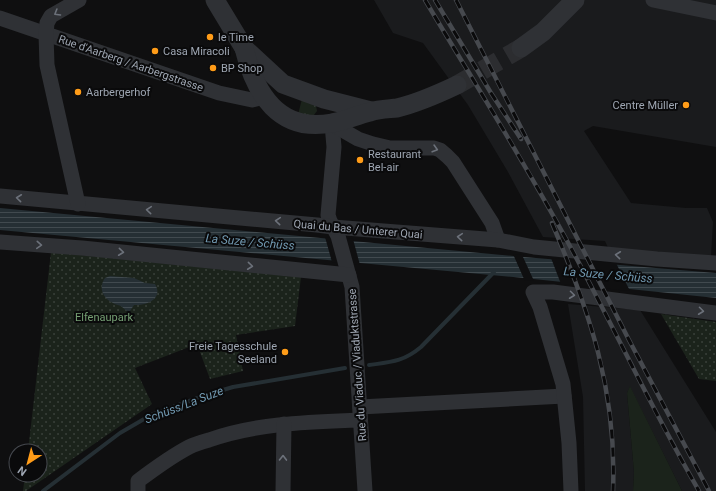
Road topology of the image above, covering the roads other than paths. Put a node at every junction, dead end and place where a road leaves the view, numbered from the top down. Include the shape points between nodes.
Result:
1 (79, 0) edge
2 (215, 0) edge
3 (575, 0) edge
4 (653, 0) edge
5 (716, 13) edge
6 (0, 18) edge
7 (46, 34) junction
8 (244, 48) junction
9 (521, 48) tunnel mouth
10 (283, 84) junction
11 (457, 85) tunnel mouth
12 (264, 97) junction
13 (324, 99) junction
14 (372, 111) junction
15 (332, 124) junction
16 (0, 196) edge
17 (78, 204) junction
18 (335, 232) junction
19 (498, 240) junction
20 (0, 242) edge
21 (716, 263) edge
22 (348, 272) junction
23 (716, 313) edge
24 (564, 396) junction
25 (360, 414) junction
26 (284, 424) junction
27 (138, 491) edge
28 (283, 491) edge
29 (365, 491) edge
30 (571, 491) edge

1 -> 7 street via 51,16
2 - 8 street
3 - 9 street via 543,32
4 - 5 street
6 - 7 street, Rue d'Aarberg / Aarbergstrasse
7 - 12 street, Rue d'Aarberg / Aarbergstrasse via 219,93 252,100
7 - 17 street via 47,64
8 - 10 street
8 - 12 street via 252,77
10 - 12 street
10 - 13 street
11 - 14 street via 397,108
12 - 15 street via 277,112 300,124
13 - 14 street
13 - 15 street
14 - 15 street
15 - 18 street, Rue du Viaduc / Viaduktstrasse via 334,147 328,215
15 -> 19 street via 358,139 373,144 390,148 426,147 440,150 452,162 492,223
17 -> 16 street, Quai du Bas / Unterer Quai
18 -> 17 street, Quai du Bas / Unterer Quai via 317,225
19 -> 18 street, Quai du Bas / Unterer Quai
18 - 22 street, Rue du Viaduc / Viaduktstrasse
21 -> 19 street, Quai du Bas / Unterer Quai via 534,247
20 -> 22 street via 327,273
22 - 25 street, Rue du Viaduc / Viaduktstrasse via 352,288
24 -> 23 street via 563,384 540,307 533,292 553,292
24 - 25 street
24 - 30 street
25 - 26 street
25 - 29 street, Rue du Viaduc / Viaduktstrasse
26 - 27 street via 220,436 190,447 164,461 138,481
28 -> 26 street

